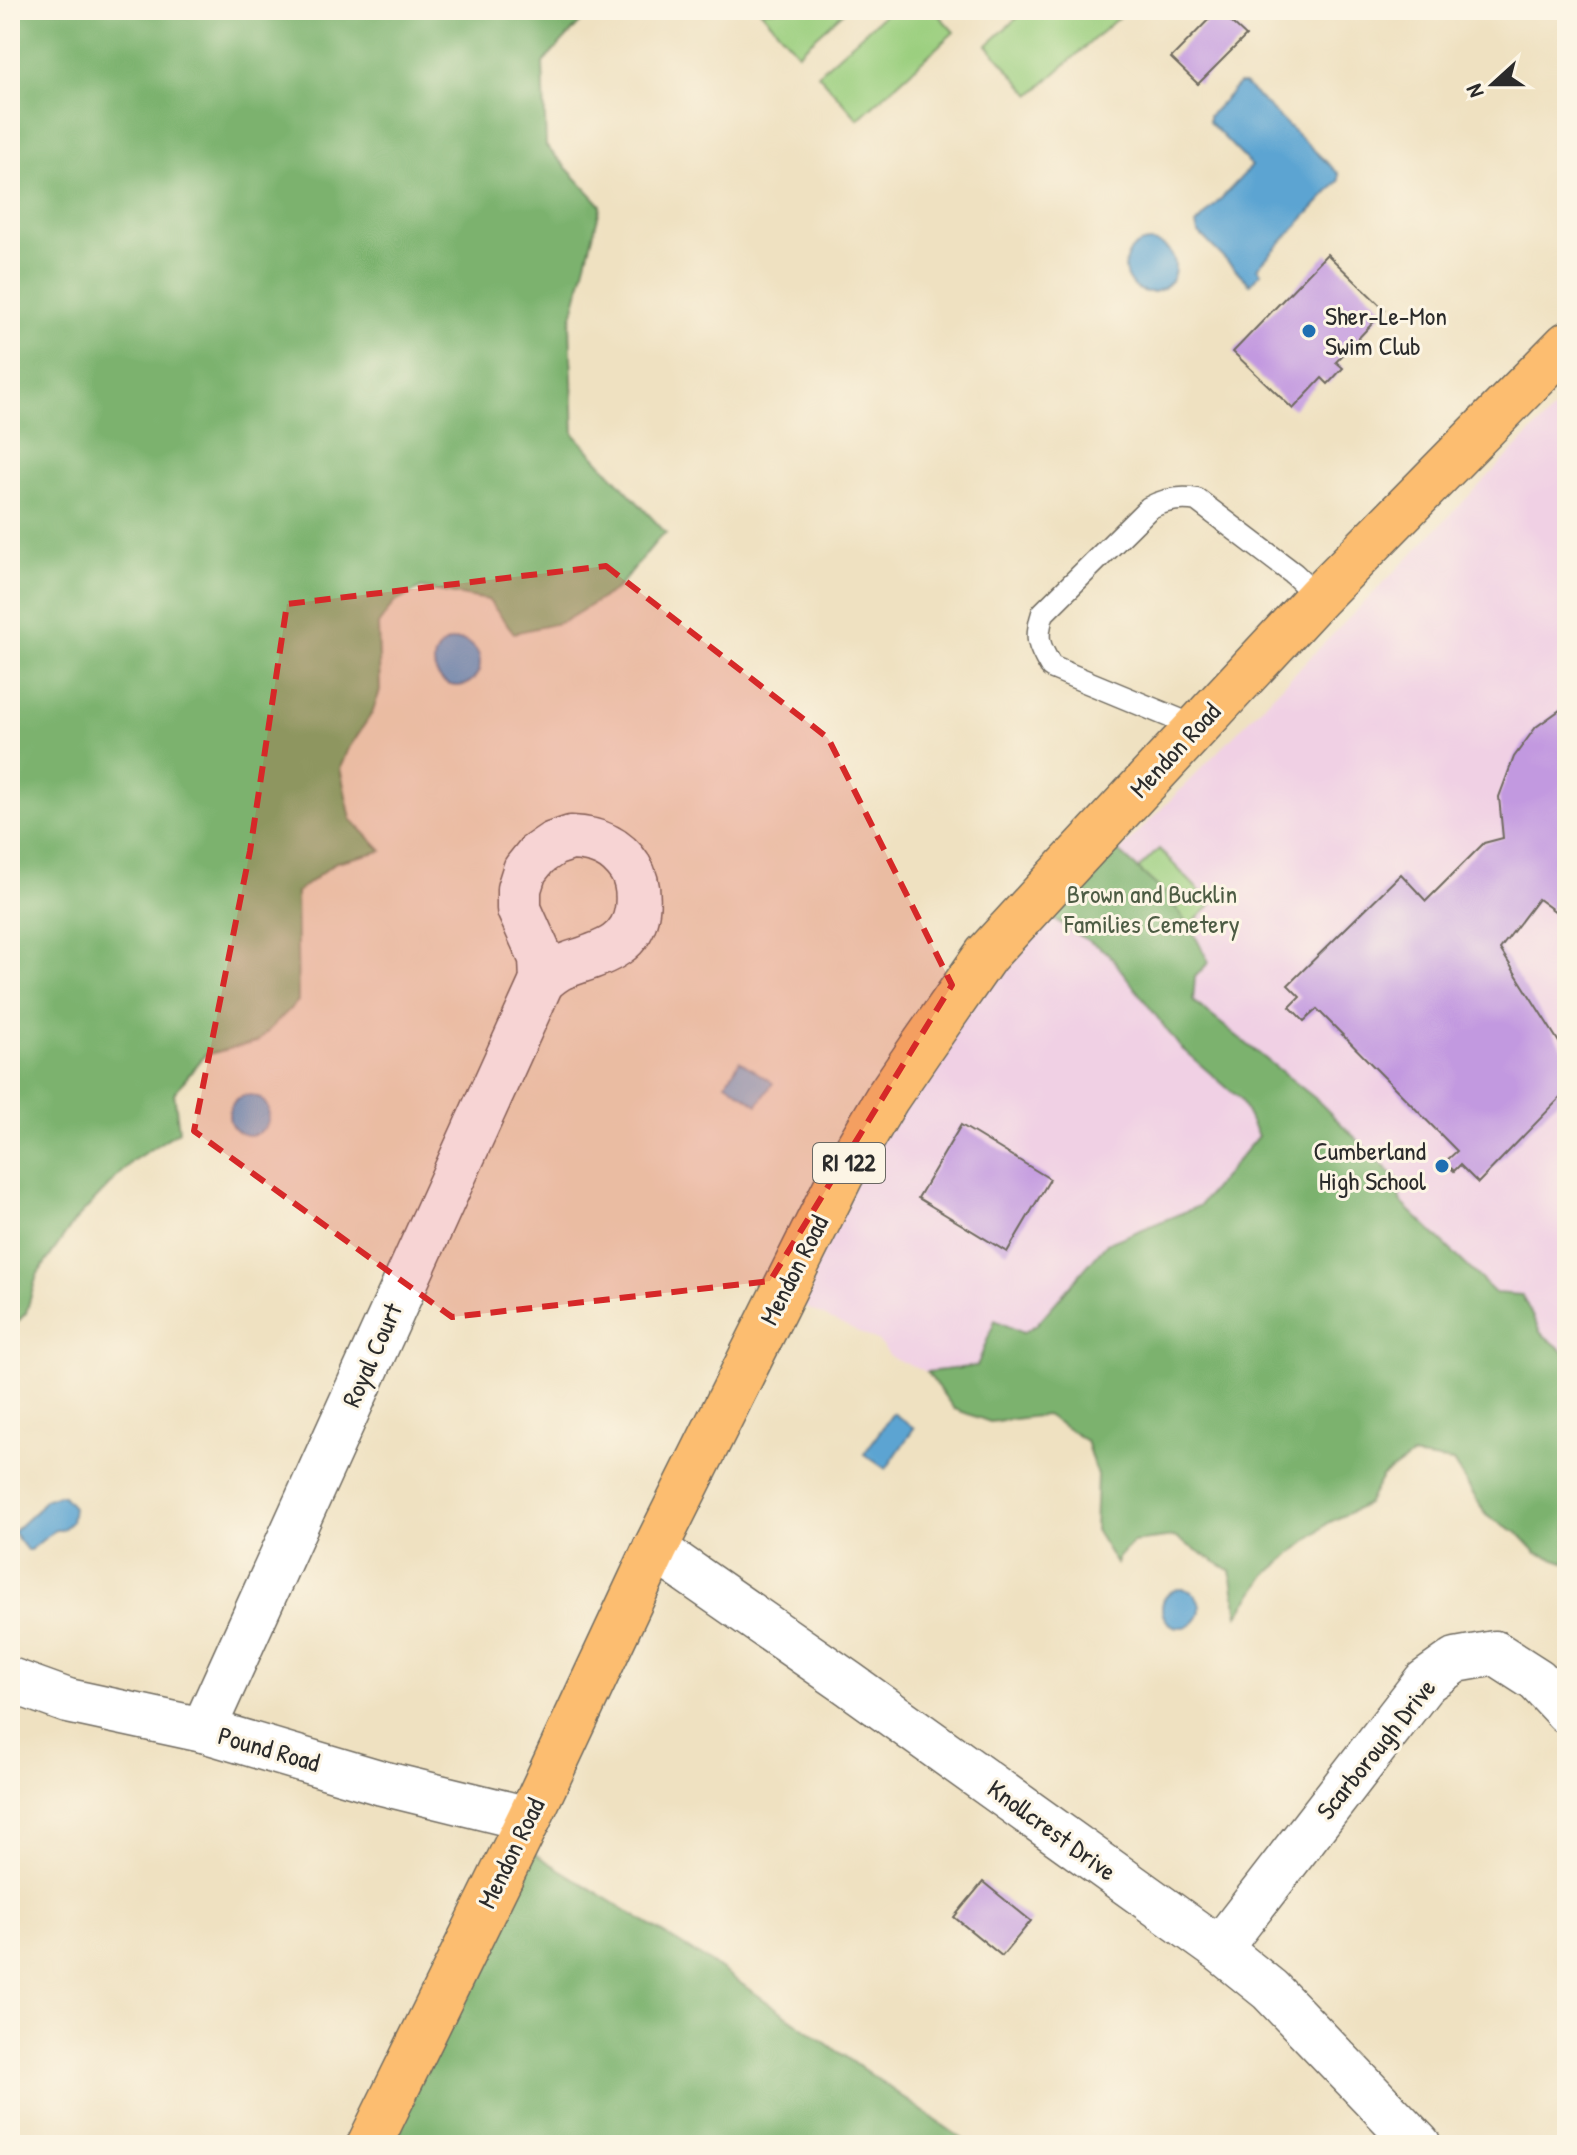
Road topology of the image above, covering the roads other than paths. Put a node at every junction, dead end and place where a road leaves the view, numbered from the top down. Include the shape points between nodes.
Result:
1 (1567, 344) edge
2 (1318, 597) junction
3 (1196, 727) junction
4 (542, 981) dead end
5 (655, 1549) junction
6 (10, 1680) edge
7 (1567, 1712) edge
8 (203, 1730) junction
9 (529, 1819) junction
10 (1219, 1949) junction
11 (369, 2145) edge
12 (1419, 2145) edge

1 - 2 main road, Mendon Road / RI 122
2 - 3 main road, Mendon Road / RI 122
2 - 3 lane via 1197,500 1185,498 1149,508 1043,613 1039,648 1051,667
3 - 5 main road, Mendon Road / RI 122 via 986,955 887,1098 842,1174
4 - 8 street, Royal Court
5 - 9 main road, Mendon Road / RI 122
5 - 10 street, Knollcrest Drive
6 - 8 street, Pound Road via 68,1701
7 - 10 street, Scarborough Drive via 1537,1680 1495,1653 1456,1660 1425,1682
8 - 9 street, Pound Road
9 - 11 main road, Mendon Road / RI 122
10 - 12 street, Knollcrest Drive via 1270,1990

